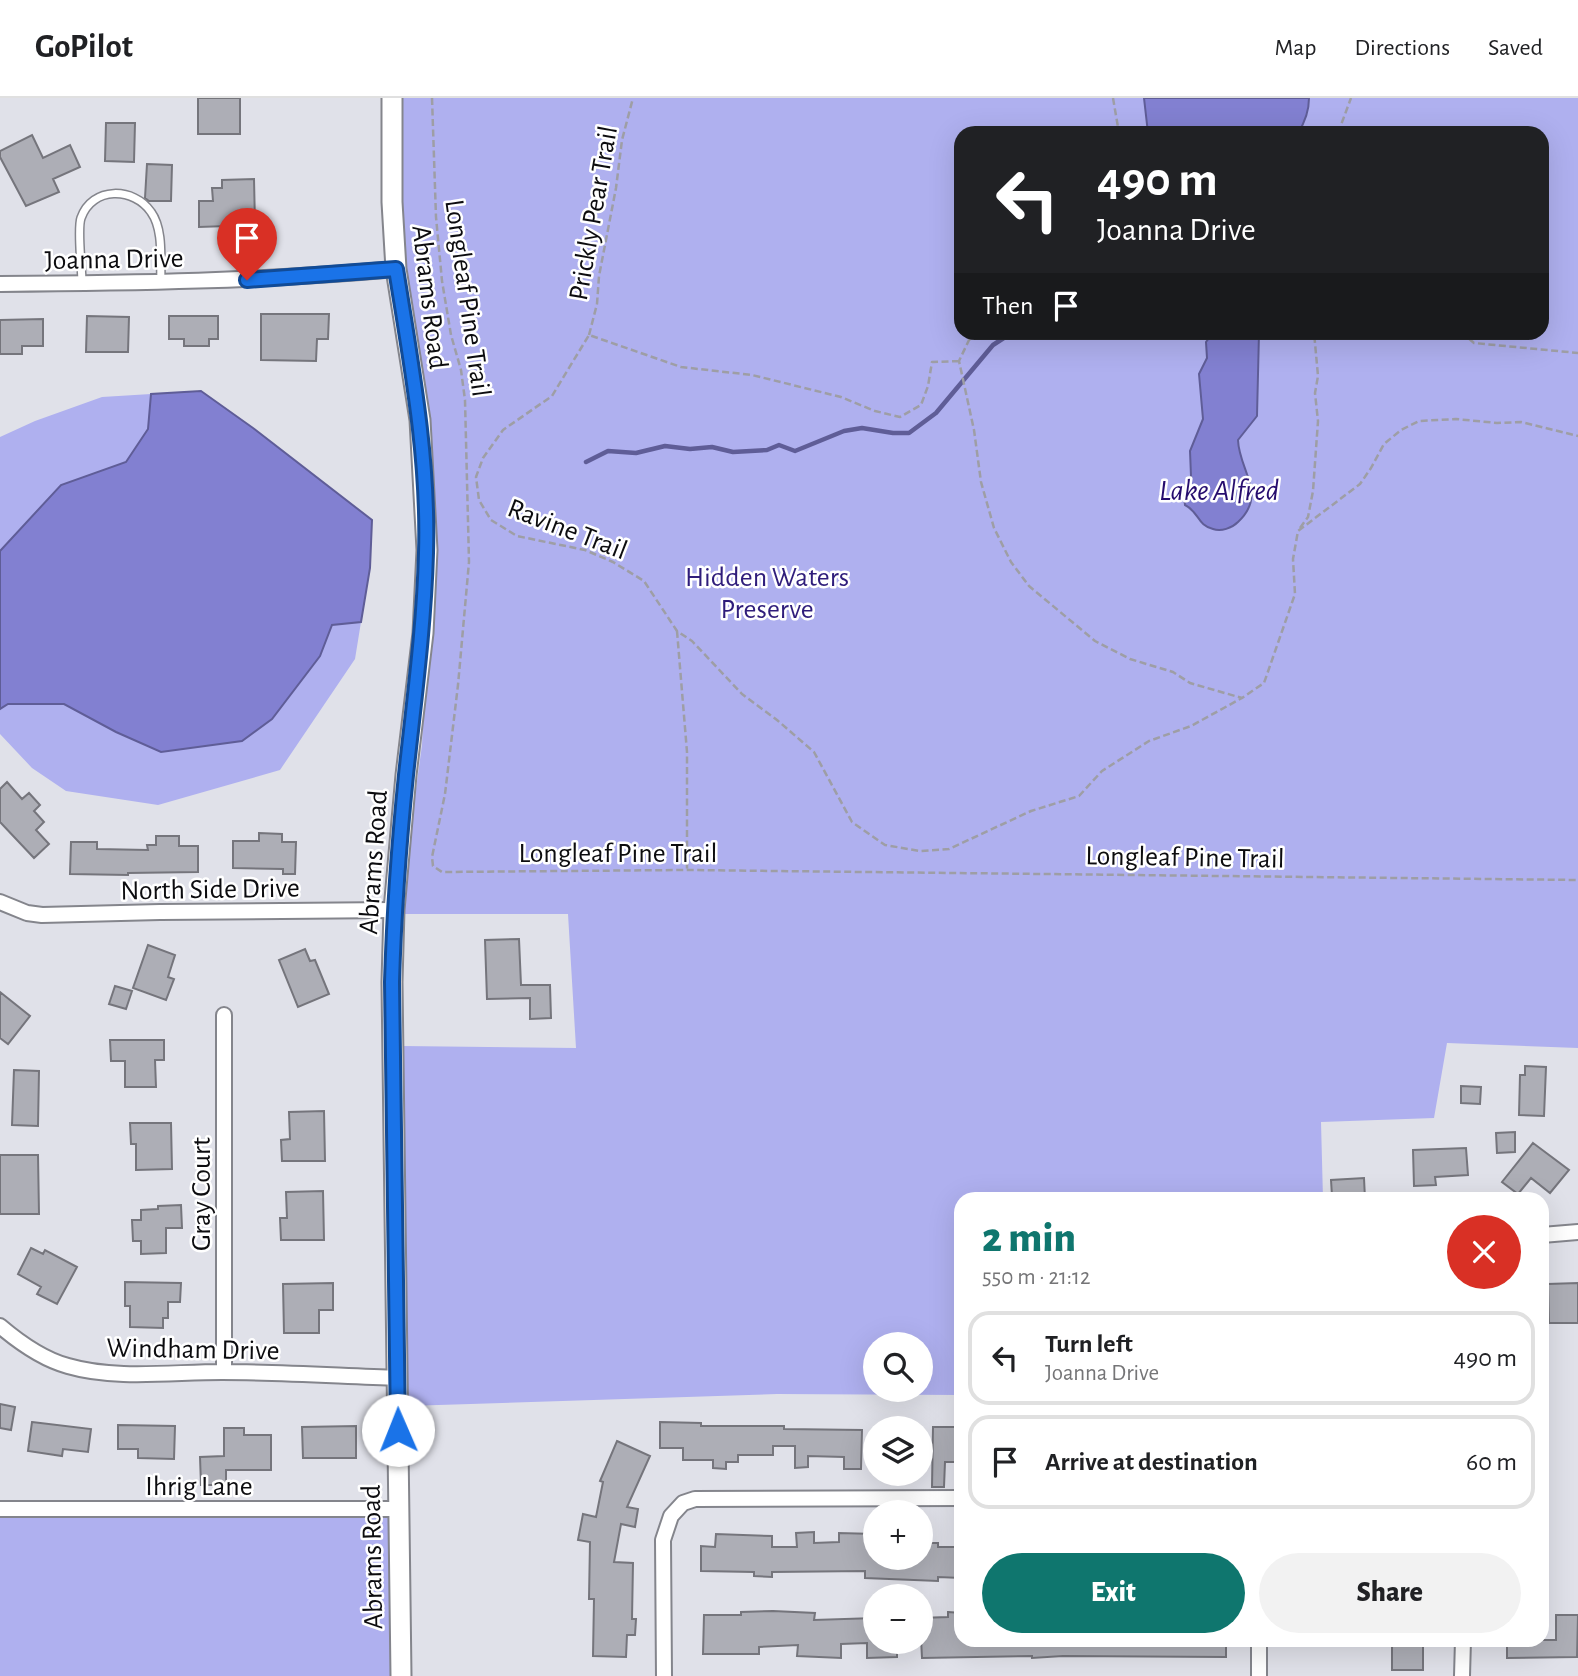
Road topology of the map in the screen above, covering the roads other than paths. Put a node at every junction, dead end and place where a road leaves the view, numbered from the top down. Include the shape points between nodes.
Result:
1 (392, 98) edge
2 (396, 269) junction
3 (160, 282) junction
4 (82, 283) junction
5 (0, 284) edge
6 (0, 902) edge
7 (394, 910) junction
8 (224, 1015) dead end
9 (1578, 1232) edge
10 (1549, 1234) edge
11 (0, 1326) edge
12 (225, 1372) junction
13 (398, 1378) junction
14 (954, 1498) edge
15 (0, 1509) edge
16 (399, 1509) junction
17 (1259, 1647) edge
18 (1462, 1647) edge
19 (401, 1676) edge
20 (664, 1676) edge
21 (1259, 1676) edge
22 (1462, 1676) edge

1 - 2 street, Abrams Road
2 - 3 street, Joanna Drive via 297,278
2 - 7 street, Abrams Road via 419,420 426,550 423,633
3 - 4 street, Joanna Drive
3 - 4 lane via 158,226 151,210 117,191 93,200 80,218
4 - 5 street, Joanna Drive
6 - 7 street, North Side Drive via 42,915
7 - 13 street, Abrams Road
8 - 12 street, Gray Court
9 - 10 street
11 - 12 street, Windham Drive via 39,1355 83,1370
12 - 13 street, Windham Drive
13 - 16 street, Abrams Road
14 - 20 street via 695,1499 679,1506 663,1540
15 - 16 street, Ihrig Lane
16 - 19 street, Abrams Road
17 - 21 street
18 - 22 street

